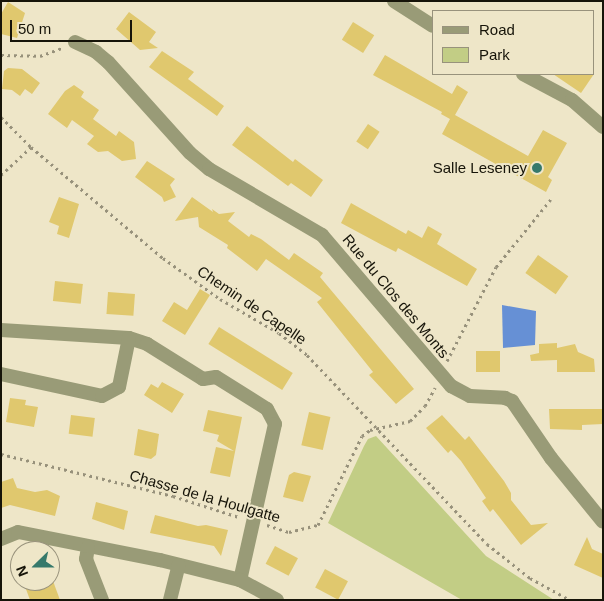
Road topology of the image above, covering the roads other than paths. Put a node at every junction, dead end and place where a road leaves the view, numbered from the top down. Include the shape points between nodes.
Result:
1 (394, 1) edge
2 (432, 25) edge
3 (75, 42) road end
4 (525, 75) edge
5 (603, 127) edge
6 (1, 330) edge
7 (129, 338) junction
8 (1, 374) edge
9 (603, 522) edge
10 (1, 539) edge
11 (88, 546) junction
12 (179, 565) junction
13 (240, 580) junction
14 (102, 600) edge
15 (170, 600) edge
16 (277, 600) edge

1 - 2 street
3 - 9 street, Rue du Clos des Monts via 108,62 190,153 209,169 322,235 460,393 512,401 556,465
4 - 5 street via 572,100
6 - 7 street
7 - 8 street via 119,387 102,396
7 - 13 street via 146,344 203,379 216,377 267,408 275,424
10 - 11 street via 18,532
11 - 12 street
11 - 14 street via 86,559
12 - 13 street
12 - 15 street
13 - 16 street

